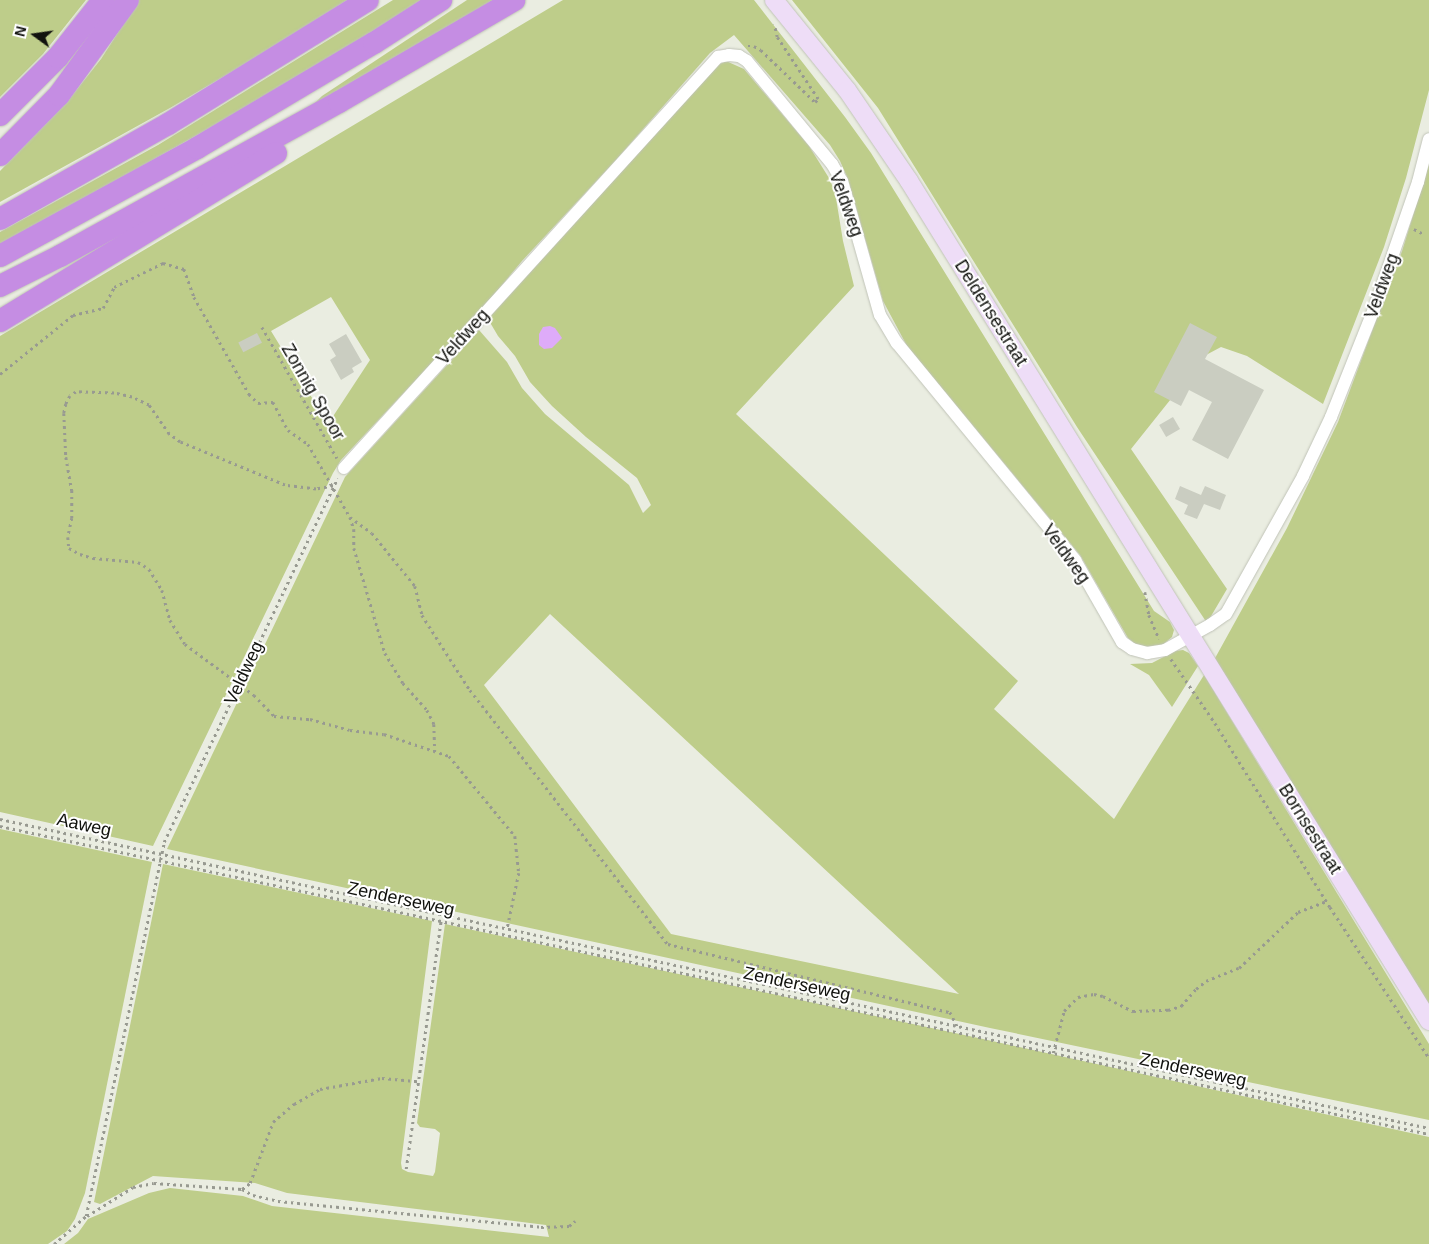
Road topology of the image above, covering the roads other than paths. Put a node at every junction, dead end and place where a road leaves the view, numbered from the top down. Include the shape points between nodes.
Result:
1 (104, 0) edge
2 (128, 0) edge
3 (368, 0) edge
4 (441, 0) edge
5 (514, 0) edge
6 (774, 0) edge
7 (339, 102) junction
8 (0, 115) edge
9 (1429, 139) edge
10 (0, 155) edge
11 (0, 219) edge
12 (0, 256) edge
13 (0, 286) edge
14 (0, 321) edge
15 (344, 468) road end
16 (1192, 636) junction
17 (1429, 1021) edge

1 - 8 highway via 58,56
2 - 10 highway via 59,95
3 - 11 highway via 168,124
4 - 12 highway via 197,148
5 - 7 highway
6 - 16 street, Deldensestraat via 847,90 899,166
7 - 13 highway
7 - 14 highway via 307,134
9 - 16 street, Veldweg via 1418,182 1374,309 1331,417 1294,493 1226,614
15 - 16 street, Veldweg via 718,57 739,56 747,61 832,164 842,181 880,315 897,343 1074,560 1122,642 1147,653 1165,650
16 - 17 street, Bornsestraat

